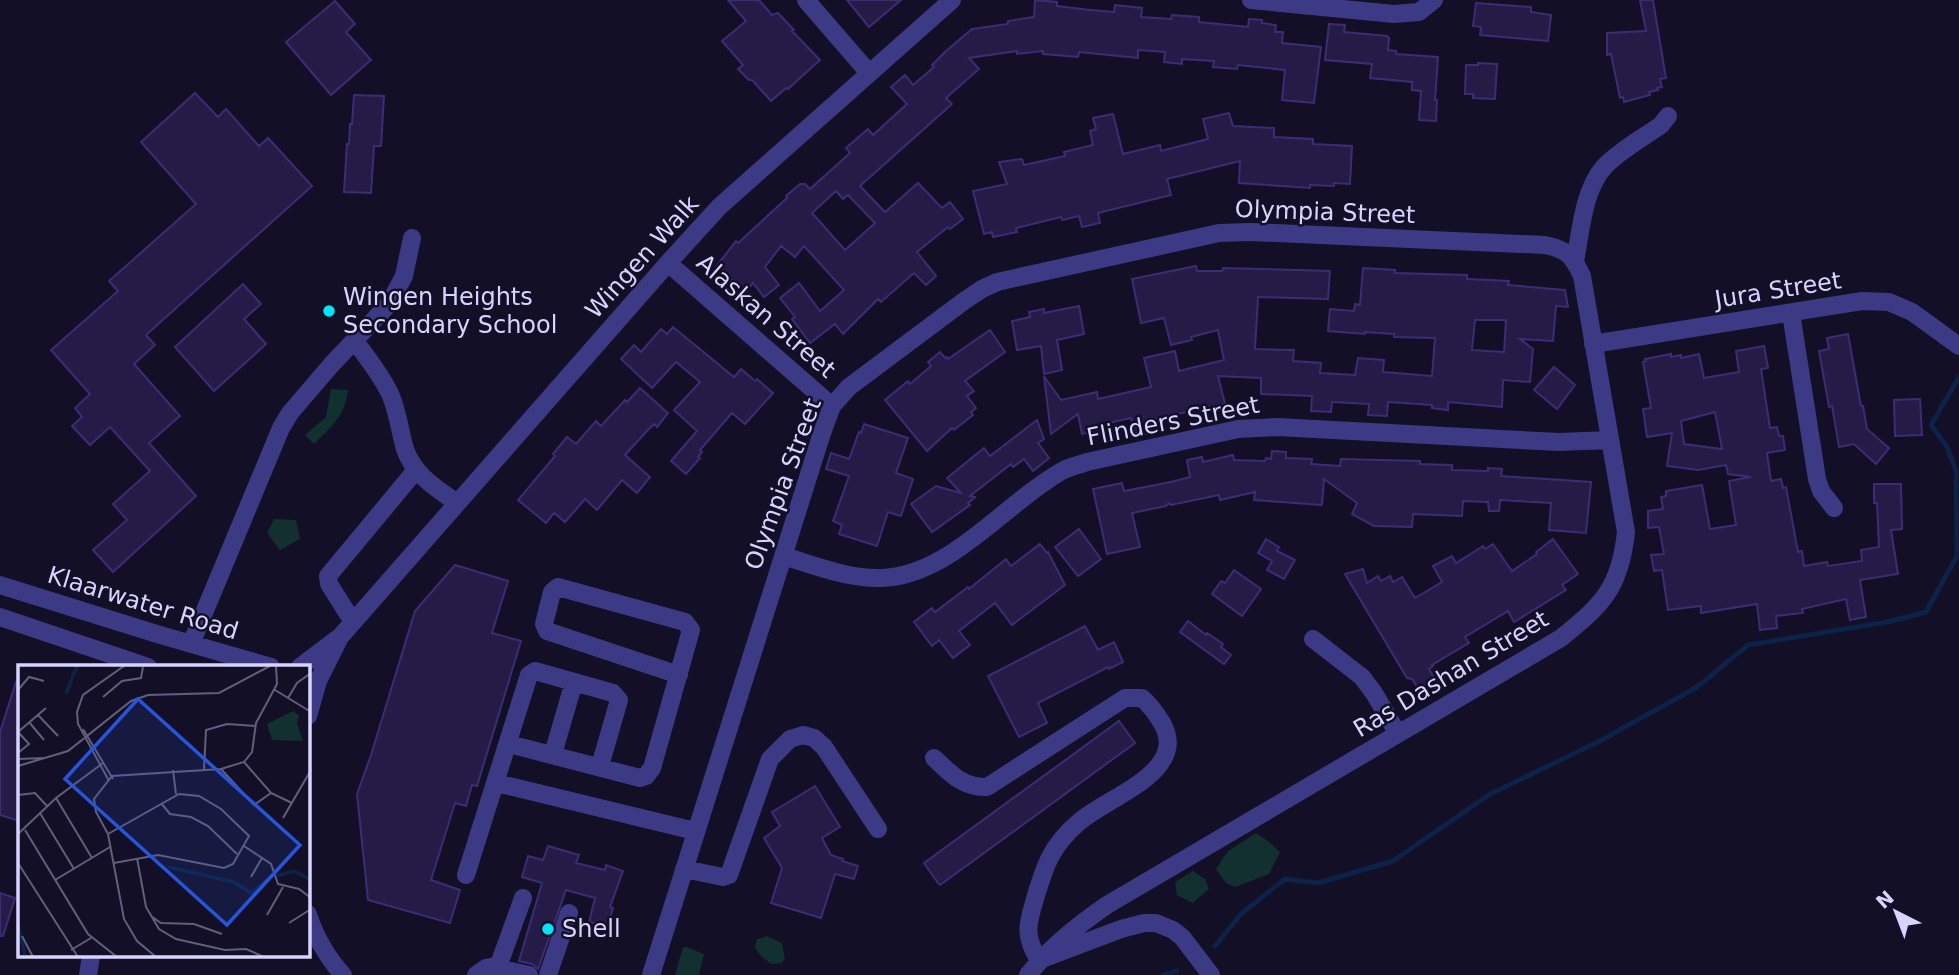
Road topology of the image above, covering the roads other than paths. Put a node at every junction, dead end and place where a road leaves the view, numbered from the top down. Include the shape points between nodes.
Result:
1 (806, 0) edge
2 (952, 0) edge
3 (1251, 0) edge
4 (1434, 0) edge
5 (869, 73) junction
6 (1668, 116) dead end
7 (412, 238) dead end
8 (1575, 261) junction
9 (668, 263) junction
10 (1791, 313) junction
11 (355, 341) junction
12 (1593, 344) junction
13 (1959, 346) edge
14 (832, 406) junction
15 (1610, 440) junction
16 (415, 470) junction
17 (457, 503) junction
18 (1834, 509) dead end
19 (783, 556) junction
20 (0, 585) edge
21 (0, 617) edge
22 (353, 622) junction
23 (157, 634) junction
24 (340, 637) junction
25 (1313, 639) dead end
26 (191, 644) junction
27 (143, 665) edge
28 (149, 665) edge
29 (264, 665) edge
30 (302, 665) edge
31 (679, 675) junction
32 (313, 679) edge
33 (574, 682) junction
34 (310, 701) edge
35 (1398, 734) junction
36 (509, 744) junction
37 (553, 754) junction
38 (933, 758) dead end
39 (600, 766) junction
40 (496, 783) junction
41 (878, 829) dead end
42 (695, 831) junction
43 (684, 869) junction
44 (466, 875) dead end
45 (523, 898) dead end
46 (569, 913) dead end
47 (310, 922) edge
48 (1039, 960) junction
49 (498, 967) junction
50 (343, 975) edge
51 (476, 975) edge
52 (529, 975) edge
53 (548, 975) edge
54 (651, 975) edge
55 (1028, 975) edge
56 (1212, 975) edge

1 - 5 street
2 - 5 street, Wingen Walk
3 - 4 street via 1394,14 1419,12
5 - 9 street, Wingen Walk via 719,207
6 - 8 street via 1604,168 1593,184
7 - 11 street via 404,276 389,304
8 - 12 street, Ras Dashan Street via 1582,276
8 - 14 street, Olympia Street via 1566,251 1545,245 1219,233 997,282 849,387
9 - 14 street, Alaskan Street
9 - 17 street, Wingen Walk
10 - 12 street, Jura Street
10 - 13 street, Jura Street via 1863,301 1889,302 1912,312
10 - 18 street via 1817,479
11 - 16 street via 391,398
11 - 26 street via 281,428
12 - 15 street, Ras Dashan Street
14 - 19 street, Olympia Street
15 - 19 street, Flinders Street via 1559,442 1277,427 1238,429 1064,470 940,562 910,575 852,576
15 - 35 street, Ras Dashan Street via 1626,532 1614,584 1594,611 1561,638
16 - 17 street
16 - 22 street via 328,576
17 - 22 street, Wingen Walk
19 - 42 street, Olympia Street
20 - 23 street, Klaarwater Road
21 - 27 street
22 - 24 street, Wingen Walk
23 - 26 street, Klaarwater Road
23 - 28 street
24 - 30 street, Wingen Walk
24 - 32 street, Wingen Walk
25 - 35 street via 1362,677
26 - 29 street, Klaarwater Road
31 - 31 street via 691,630 685,621 560,587 554,590 544,624 547,631
31 - 39 street via 651,772 640,778
32 - 34 street
33 - 36 street via 532,671
33 - 37 street
33 - 39 street via 613,693 619,700
35 - 48 street, Ras Dashan Street via 1107,905
36 - 37 street
36 - 40 street
37 - 39 street
38 - 48 street via 963,783 987,787 1125,698 1142,698 1153,707 1168,734 1168,749 1153,774 1080,821 1051,854 1030,916 1029,941
40 - 42 street
40 - 44 street
41 - 43 street via 824,747 803,735 790,738 770,759 729,875
42 - 43 street, Olympia Street
43 - 54 street, Olympia Street
45 - 49 street
46 - 53 street
47 - 50 street via 330,961
48 - 55 street, Ras Dashan Street
48 - 56 street via 1121,929 1156,923 1182,937
49 - 51 street
49 - 52 street

